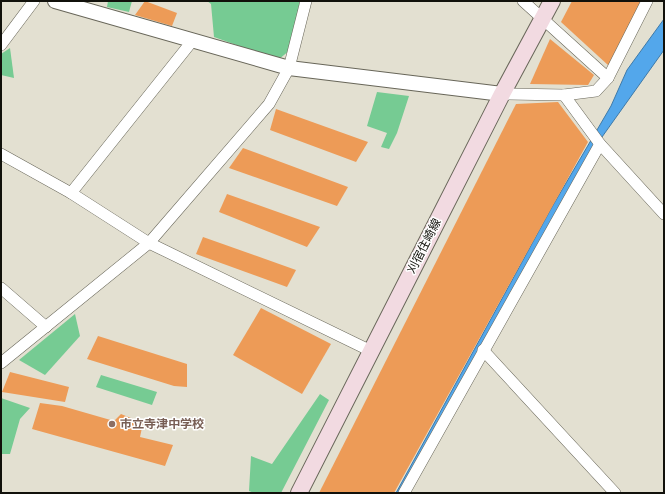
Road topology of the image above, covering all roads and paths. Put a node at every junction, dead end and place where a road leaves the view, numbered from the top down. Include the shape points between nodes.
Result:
1 (34, 1) edge
2 (55, 1) edge
3 (306, 1) edge
4 (523, 1) edge
5 (552, 1) edge
6 (647, 1) edge
7 (543, 19) junction
8 (192, 40) junction
9 (1, 45) edge
10 (289, 68) junction
11 (608, 78) junction
12 (502, 94) junction
13 (564, 95) junction
14 (600, 144) junction
15 (1, 154) edge
16 (72, 193) junction
17 (664, 214) edge
18 (149, 243) junction
19 (1, 288) edge
20 (46, 327) junction
21 (483, 350) junction
22 (371, 351) junction
23 (1, 363) edge
24 (299, 493) edge
25 (404, 493) edge
26 (615, 493) edge

1 - 9 street
2 - 8 street
3 - 10 street
4 - 7 street
5 - 7 main road, 刈宿住崎線
6 - 11 street
7 - 11 street
7 - 12 main road, 刈宿住崎線
8 - 10 street
8 - 16 street
10 - 12 street
10 - 18 street via 269,104
11 - 13 street via 596,91
12 - 13 street
12 - 22 main road, 刈宿住崎線
13 - 14 street
14 - 17 street
14 - 21 street
15 - 16 street
16 - 18 street
18 - 20 street
18 - 22 street
19 - 20 street
20 - 23 street
21 - 25 street
21 - 26 street
22 - 24 main road, 刈宿住崎線

